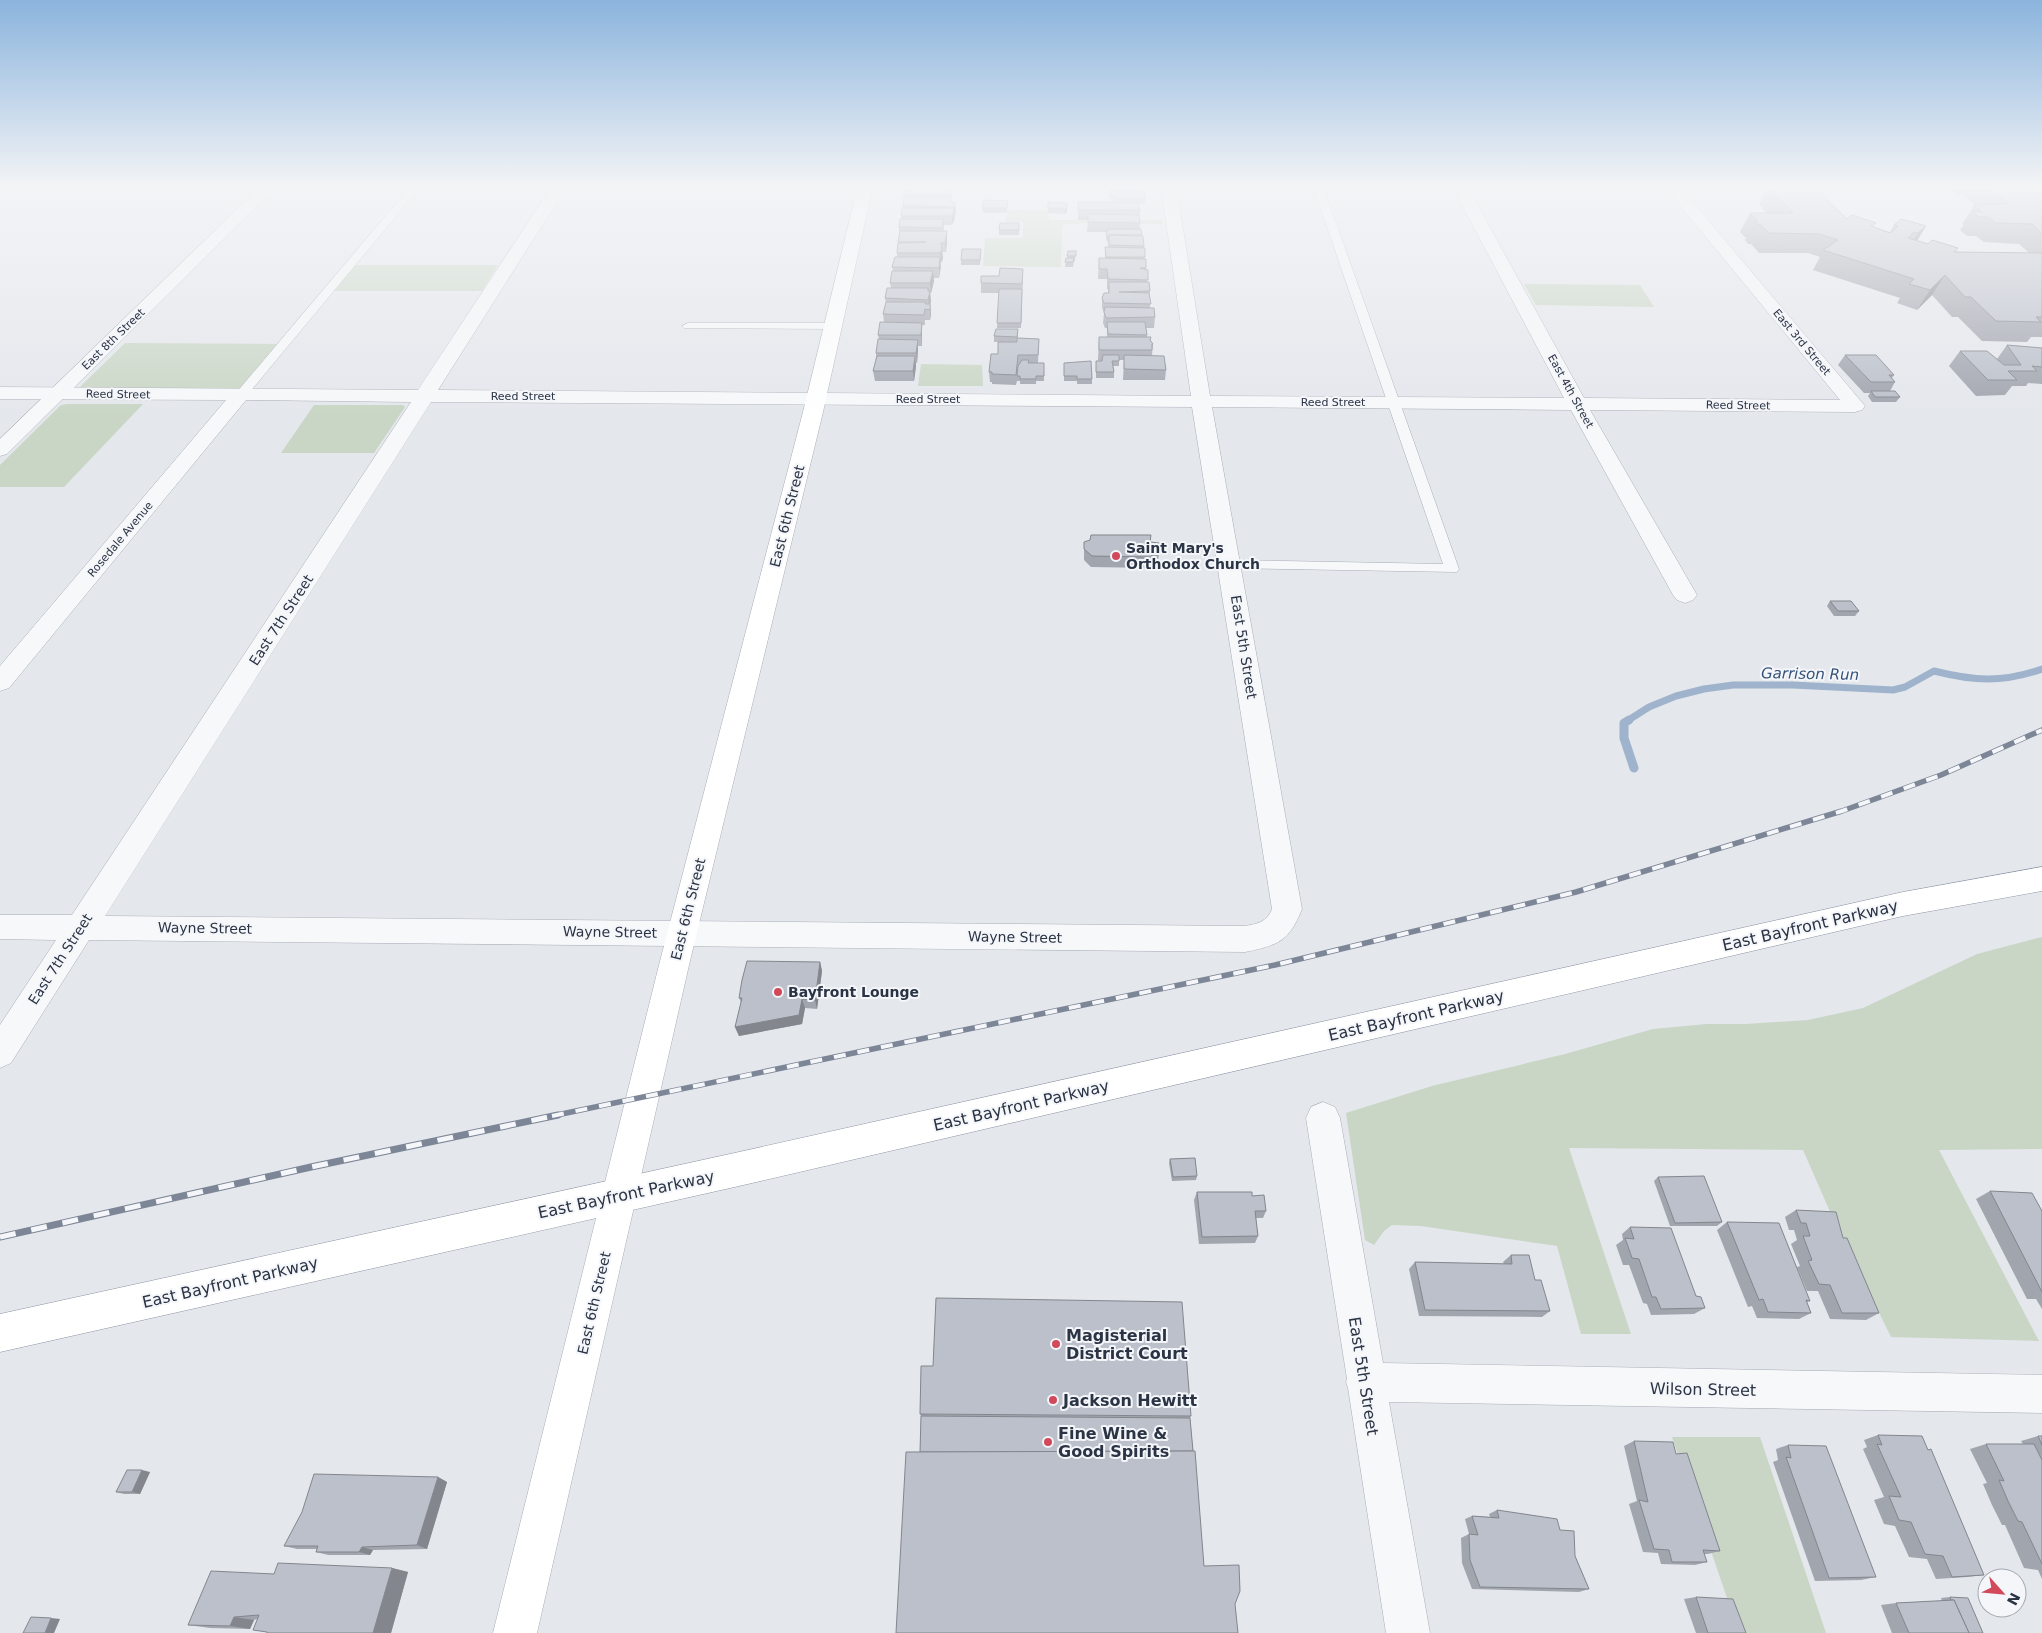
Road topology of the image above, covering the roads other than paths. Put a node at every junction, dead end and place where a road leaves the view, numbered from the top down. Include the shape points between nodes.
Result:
1 (192, 262) edge
2 (352, 262) edge
3 (511, 262) edge
4 (848, 262) edge
5 (1180, 262) edge
6 (1344, 262) edge
7 (1500, 262) edge
8 (1735, 262) edge
9 (688, 326) dead end
10 (833, 326) junction
11 (0, 393) edge
12 (57, 394) junction
13 (240, 396) junction
14 (426, 396) junction
15 (816, 398) junction
16 (1201, 401) junction
17 (1393, 402) junction
18 (1577, 403) junction
19 (1855, 406) joint
20 (0, 450) edge
21 (1230, 565) junction
22 (1685, 595) dead end
23 (0, 682) edge
24 (2042, 879) edge
25 (81, 926) junction
26 (0, 927) edge
27 (1278, 928) joint
28 (682, 933) junction
29 (0, 1053) edge
30 (1323, 1118) dead end
31 (619, 1195) junction
32 (0, 1334) edge
33 (1365, 1382) junction
34 (2042, 1394) edge
35 (515, 1633) edge
36 (1408, 1633) edge

1 - 12 street, East 8th Street
2 - 13 lane
3 - 14 street, East 7th Street
4 - 10 main road, East 6th Street
5 - 16 street, East 5th Street
6 - 17 lane
7 - 18 street, East 4th Street
8 - 19 street, East 3rd Street
9 - 10 lane
10 - 15 main road, East 6th Street
11 - 12 street, Reed Street
12 - 13 street, Reed Street
12 - 20 street, East 8th Street
13 - 14 street, Reed Street
13 - 23 street, Rosedale Avenue
14 - 15 street, Reed Street
14 - 25 street, East 7th Street
15 - 16 street, Reed Street
15 - 28 main road, East 6th Street
16 - 17 street, Reed Street
16 - 21 street, East 5th Street
17 - 18 street, Reed Street
17 - 21 lane via 1452,569
18 - 19 street, Reed Street
18 - 22 street, East 4th Street
21 - 27 street, East 5th Street via 1287,909
24 - 31 main road, East Bayfront Parkway via 1903,904
25 - 26 street, Wayne Street
25 - 28 street, Wayne Street
25 - 29 street, East 7th Street
27 - 28 street, Wayne Street via 1245,939
28 - 31 main road, East 6th Street
30 - 33 street, East 5th Street
31 - 32 main road, East Bayfront Parkway
31 - 35 main road, East 6th Street
33 - 34 street, Wilson Street
33 - 36 street, East 5th Street

